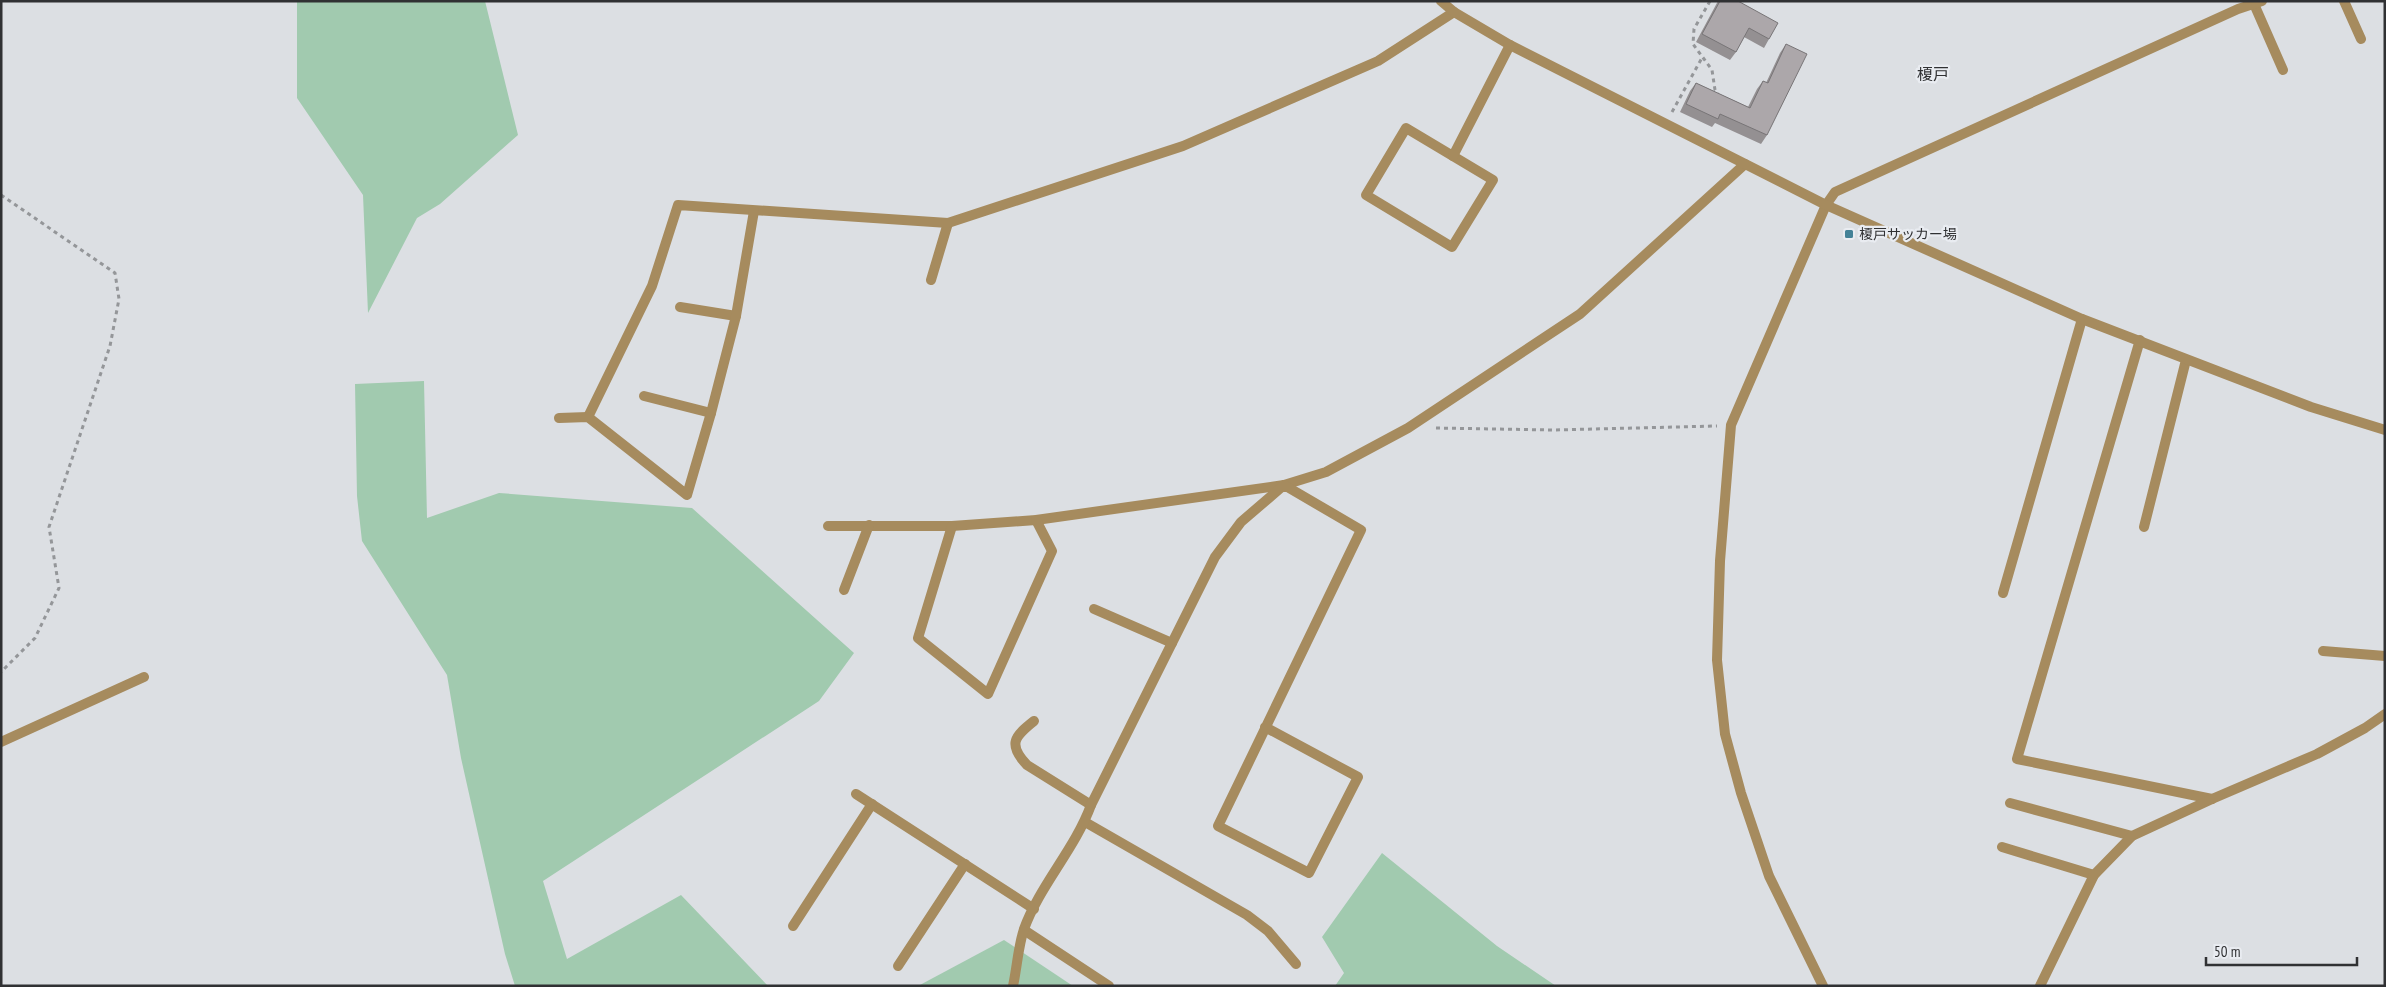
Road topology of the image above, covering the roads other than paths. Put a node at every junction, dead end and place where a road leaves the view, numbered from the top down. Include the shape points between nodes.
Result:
1 (1441, 1) edge
2 (2344, 1) edge
3 (2258, 3) edge
4 (2236, 5) edge
5 (1454, 12) junction
6 (2361, 39) dead end
7 (1510, 45) junction
8 (2282, 70) dead end
9 (1453, 156) junction
10 (1745, 164) junction
11 (1826, 205) junction
12 (754, 211) junction
13 (948, 222) junction
14 (931, 280) dead end
15 (680, 307) dead end
16 (736, 316) junction
17 (2082, 319) junction
18 (2140, 340) junction
19 (2186, 360) junction
20 (644, 396) dead end
21 (711, 413) junction
22 (588, 417) junction
23 (559, 418) dead end
24 (2385, 430) edge
25 (1284, 485) junction
26 (1036, 520) junction
27 (869, 525) junction
28 (828, 526) dead end
29 (952, 526) junction
30 (2144, 527) dead end
31 (844, 590) dead end
32 (2003, 593) dead end
33 (1094, 609) dead end
34 (1172, 643) junction
35 (2323, 651) dead end
36 (2385, 656) edge
37 (144, 677) dead end
38 (2385, 714) edge
39 (1034, 721) dead end
40 (1265, 727) junction
41 (1, 742) edge
42 (856, 794) dead end
43 (2212, 799) junction
44 (2010, 803) dead end
45 (872, 804) junction
46 (1092, 805) junction
47 (1085, 822) junction
48 (2132, 836) junction
49 (2002, 847) dead end
50 (965, 864) junction
51 (2094, 875) junction
52 (1034, 909) junction
53 (793, 926) dead end
54 (1024, 930) junction
55 (1296, 964) dead end
56 (898, 966) dead end
57 (1014, 986) edge
58 (1109, 986) edge
59 (1823, 986) edge
60 (2040, 986) edge

1 - 5 street
2 - 6 street
3 - 4 street
3 - 8 street
4 - 11 street via 1835,192
5 - 7 street
5 - 13 street via 1378,61 1183,146
7 - 9 street
7 - 10 street
9 - 9 street via 1493,180 1452,247 1366,195 1406,128
10 - 11 street
10 - 25 street via 1580,314 1408,428 1326,472
11 - 17 street
11 - 59 street via 1731,425 1720,561 1717,660 1725,734 1741,793 1769,876
12 - 13 street
12 - 16 street
12 - 22 street via 678,205 652,286
13 - 14 street
15 - 16 street
16 - 21 street
17 - 18 street
17 - 32 street
18 - 19 street
18 - 43 street via 2017,759
19 - 24 street via 2311,407
19 - 30 street
20 - 21 street
21 - 22 street via 687,495
22 - 23 street
25 - 26 street
25 - 34 street via 1241,522 1215,557
25 - 40 street via 1361,530
26 - 29 street
26 - 29 street via 1052,551 988,694 918,638
27 - 28 street
27 - 29 street
27 - 31 street
33 - 34 street
34 - 46 street
35 - 36 street
37 - 41 street
38 - 43 street via 2317,754
39 - 46 street via 1017,734 1015,745 1019,756 1027,765
40 - 40 street via 1218,826 1309,874 1358,777
42 - 45 street
43 - 48 street
44 - 48 street
45 - 50 street
45 - 53 street
46 - 47 street
47 - 52 street
47 - 55 street via 1248,916 1268,931
48 - 51 street
49 - 51 street
50 - 52 street
50 - 56 street
51 - 60 street
52 - 54 street
54 - 57 street
54 - 58 street

